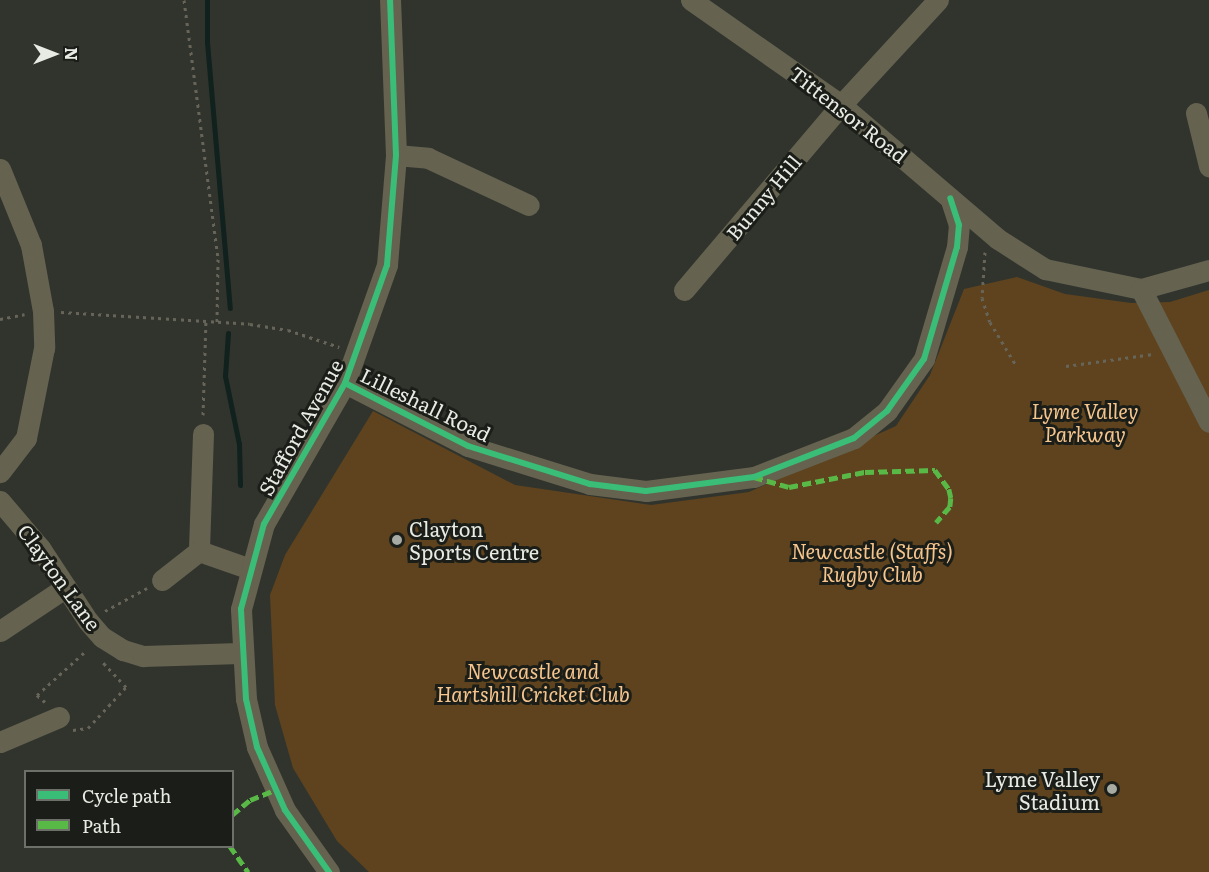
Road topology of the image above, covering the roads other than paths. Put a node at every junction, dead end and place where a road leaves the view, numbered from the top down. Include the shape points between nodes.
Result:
1 (390, 0) edge
2 (691, 0) edge
3 (938, 0) edge
4 (841, 105) junction
5 (1196, 113) dead end
6 (396, 155) junction
7 (1209, 166) edge
8 (0, 169) edge
9 (950, 198) junction
10 (529, 205) dead end
11 (992, 240) junction
12 (957, 247) junction
13 (1209, 270) edge
14 (1141, 289) junction
15 (684, 290) dead end
16 (345, 383) junction
17 (1209, 422) edge
18 (203, 434) road end
19 (0, 472) edge
20 (0, 501) edge
21 (199, 550) junction
22 (250, 569) junction
23 (162, 580) road end
24 (66, 587) junction
25 (0, 631) edge
26 (240, 653) junction
27 (59, 717) road end
28 (0, 742) edge
29 (329, 872) edge

1 - 6 street, Stafford Avenue
2 - 4 street, Tittensor Road
3 - 4 street, Bunny Hill
4 - 9 street, Tittensor Road
4 - 15 street, Bunny Hill
5 - 7 street
6 - 10 street via 428,158
6 - 16 street, Stafford Avenue via 387,265
8 - 19 street via 31,245 44,311 44,348 34,413 26,438
9 - 11 street, Tittensor Road
9 - 12 street, Lilleshall Road via 959,225
11 - 12 street
11 - 14 street, Tittensor Road via 1045,269
12 - 16 street, Lilleshall Road via 924,359 887,411 854,438 754,477 646,491 590,484 468,446
13 - 14 street
14 - 17 street
16 - 22 street, Stafford Avenue via 264,524
18 - 21 street
20 - 24 street, Clayton Lane via 13,513
21 - 22 street
21 - 23 street
22 - 26 street, Stafford Avenue via 241,609
24 - 25 street
24 - 26 street, Clayton Lane via 88,621 95,643 143,656
26 - 29 street via 257,747 285,810
27 - 28 street

